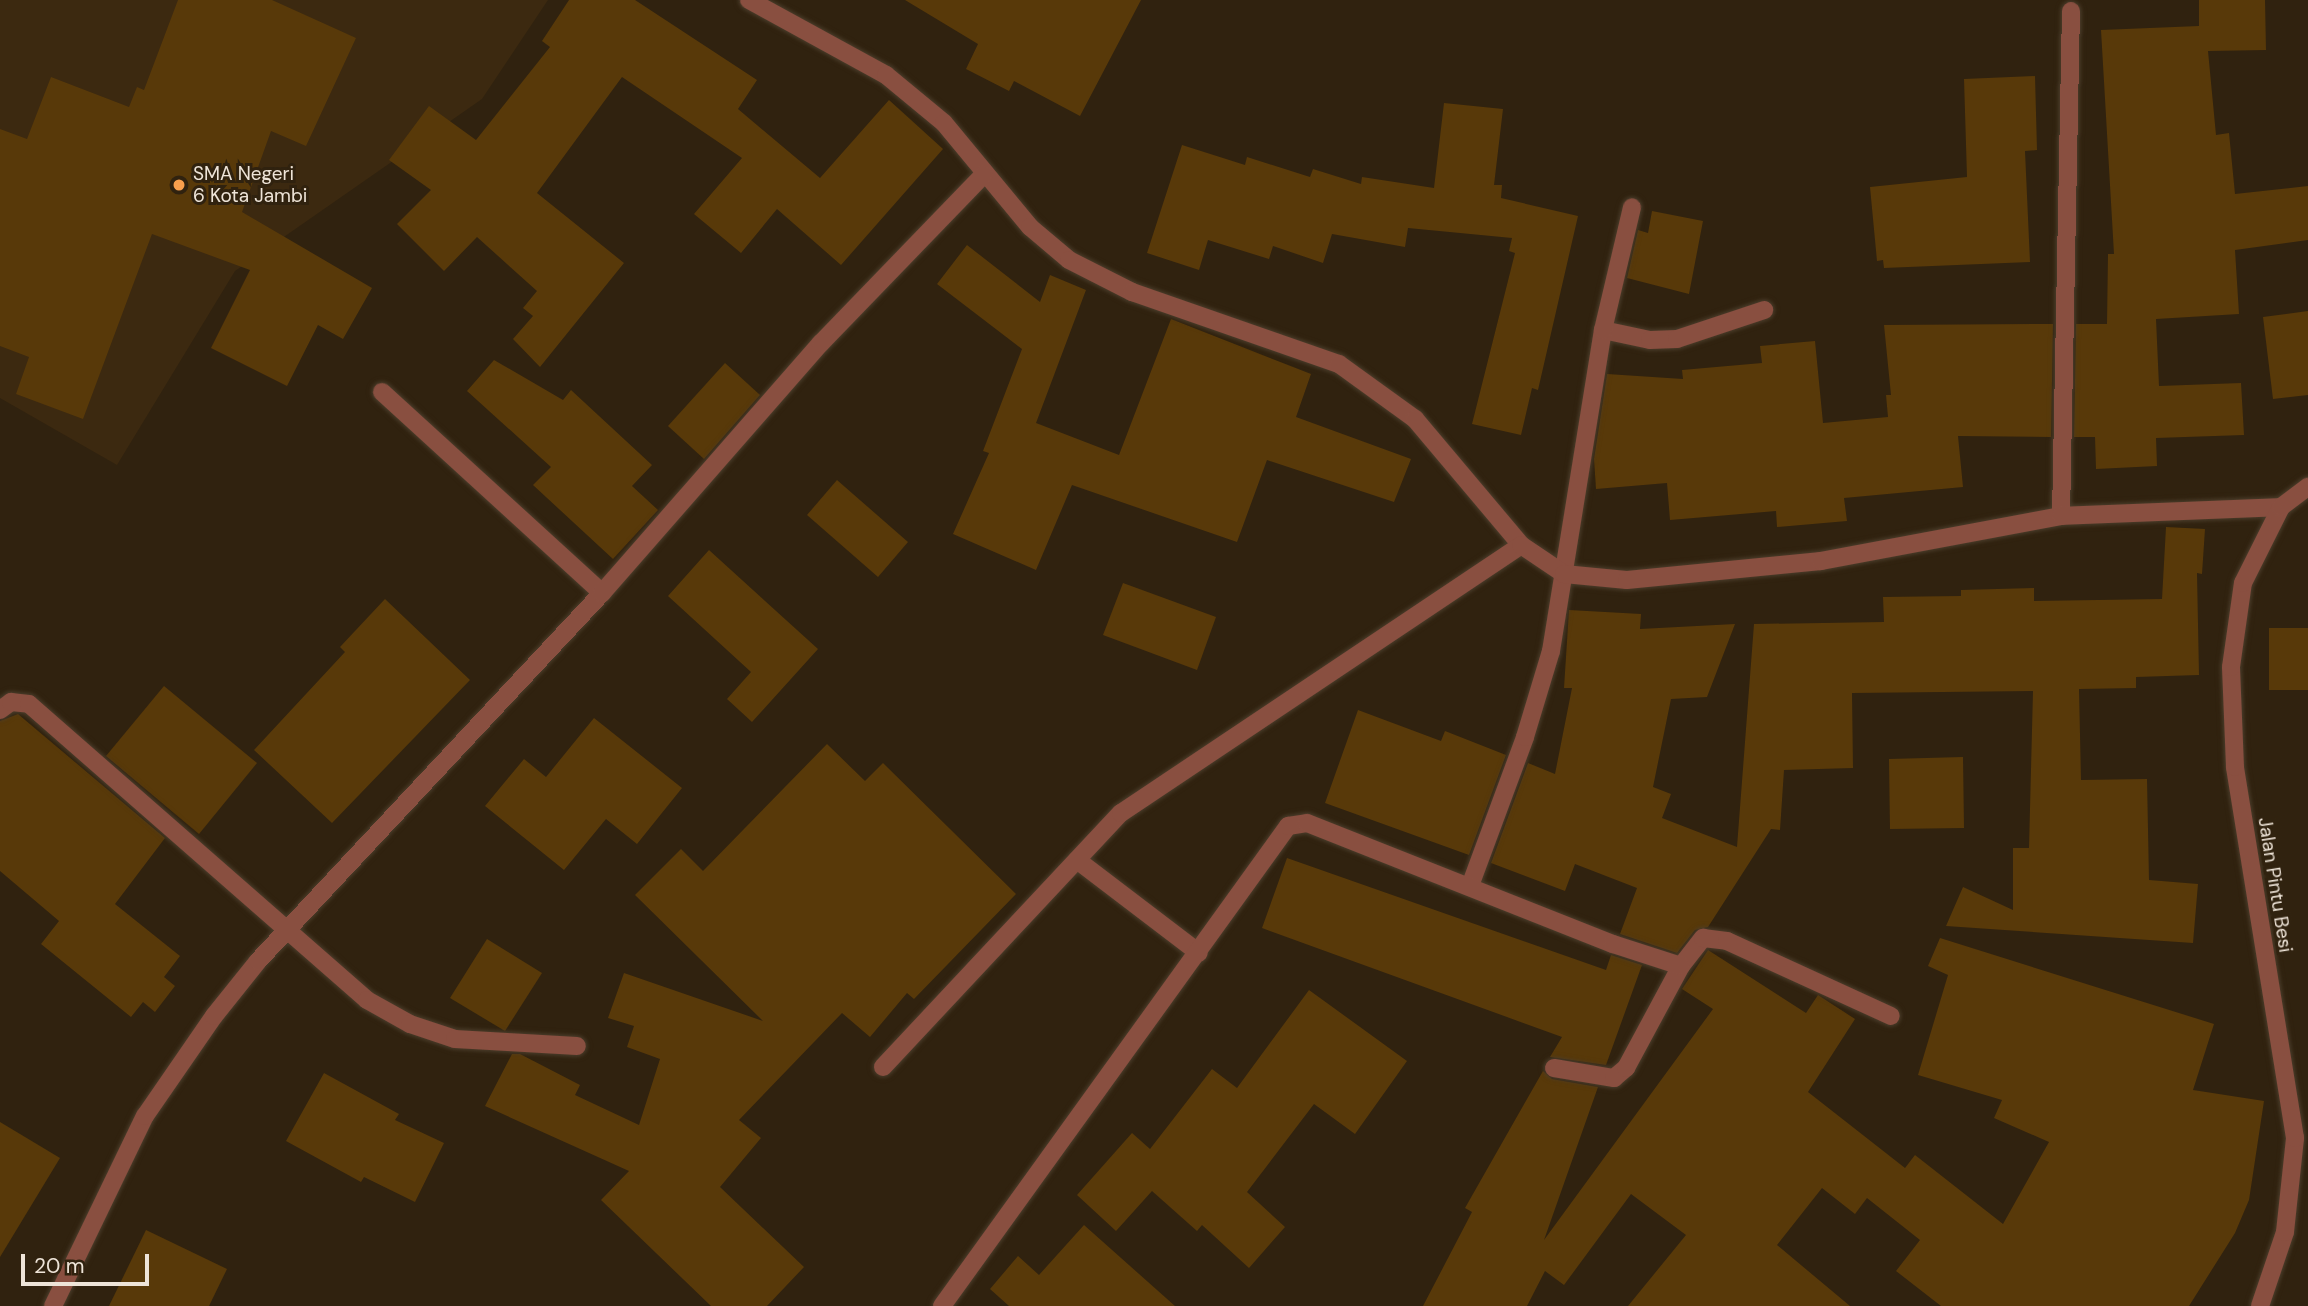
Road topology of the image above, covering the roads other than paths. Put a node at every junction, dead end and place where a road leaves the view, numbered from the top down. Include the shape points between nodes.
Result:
1 (749, 0) edge
2 (2071, 11) dead end
3 (983, 175) junction
4 (1632, 207) dead end
5 (1764, 310) dead end
6 (1603, 330) junction
7 (382, 392) dead end
8 (2308, 487) edge
9 (2281, 507) junction
10 (2060, 516) junction
11 (1521, 545) junction
12 (1564, 573) junction
13 (602, 593) junction
14 (0, 710) edge
15 (1077, 860) junction
16 (1470, 886) junction
17 (285, 932) junction
18 (1199, 953) junction
19 (1681, 966) junction
20 (1891, 1016) dead end
21 (577, 1046) dead end
22 (883, 1067) dead end
23 (1554, 1068) dead end
24 (52, 1306) edge
25 (942, 1306) edge
26 (2260, 1306) edge

1 - 3 street via 886,75 944,122
2 - 10 street
3 - 11 street via 1030,227 1069,260 1132,292 1339,364 1415,418
3 - 13 street via 821,343
4 - 6 street
5 - 6 street via 1677,339 1650,340
6 - 12 street
7 - 13 street
8 - 9 street, Jalan Pintu Besi
9 - 10 street
9 - 26 street, Jalan Pintu Besi via 2243,583 2231,667 2235,767 2295,1138 2285,1232
10 - 12 street via 1821,561 1627,580
11 - 12 street
11 - 15 street via 1121,813
12 - 16 street via 1551,651
13 - 17 street
14 - 17 street via 11,702 29,704
15 - 18 street
15 - 22 street
16 - 18 street via 1296,823 1281,832
16 - 19 street
17 - 21 street via 367,1000 410,1024 455,1039
17 - 24 street via 214,1016 145,1116
18 - 25 street
19 - 20 street via 1703,938 1727,940
19 - 23 street via 1626,1068 1614,1079

